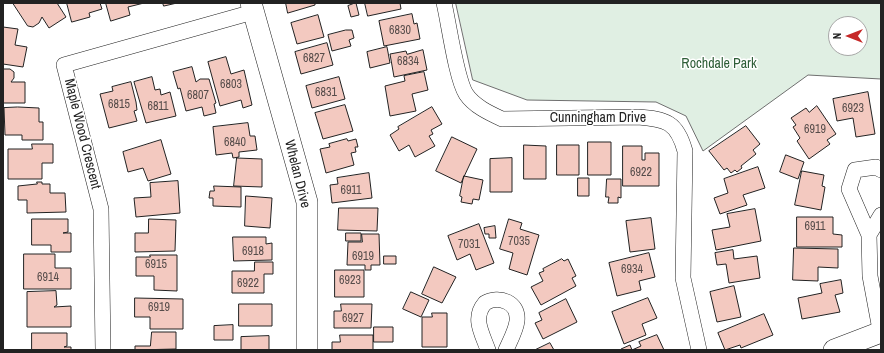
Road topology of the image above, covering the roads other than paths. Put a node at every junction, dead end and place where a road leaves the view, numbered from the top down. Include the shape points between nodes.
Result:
1 (444, 3) edge
2 (252, 7) edge
3 (881, 170) edge
4 (881, 215) edge
5 (870, 235) junction
6 (881, 333) edge
7 (103, 350) edge
8 (307, 350) edge
9 (488, 350) edge
10 (506, 350) edge
11 (699, 350) edge
12 (834, 350) edge

1 - 11 street, Cunningham Drive via 466,94 482,109 502,118 656,119 668,124 680,134 685,151 683,278
2 - 7 street, Maple Wood Crescent via 64,65 101,209
2 - 8 street, Whelan Drive via 307,202
3 - 5 street via 876,167 855,170 849,189
4 - 5 street
5 - 6 street via 870,276
6 - 12 street
9 - 10 street via 478,315 485,303 498,299 511,304 518,316

